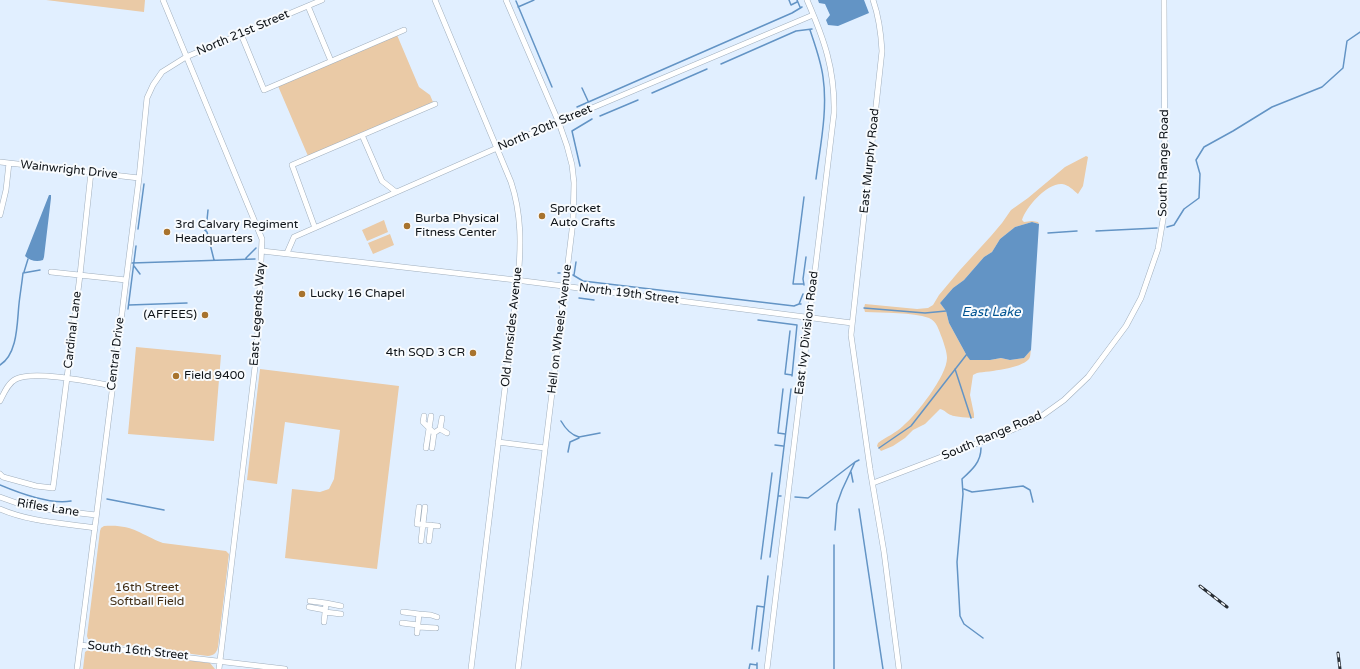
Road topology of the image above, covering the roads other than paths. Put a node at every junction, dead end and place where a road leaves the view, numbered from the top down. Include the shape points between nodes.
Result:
1 (163, 0) edge
2 (322, 0) edge
3 (435, 0) edge
4 (506, 0) edge
5 (807, 0) edge
6 (873, 0) edge
7 (1164, 0) edge
8 (308, 6) junction
9 (813, 15) junction
10 (404, 30) dead end
11 (241, 34) junction
12 (186, 57) junction
13 (331, 61) junction
14 (435, 104) dead end
15 (559, 123) junction
16 (362, 135) junction
17 (497, 148) junction
18 (0, 162) edge
19 (9, 163) junction
20 (91, 172) junction
21 (139, 178) junction
22 (396, 192) junction
23 (2, 205) edge
24 (0, 216) edge
25 (314, 228) junction
26 (262, 250) junction
27 (287, 253) junction
28 (51, 272) dead end
29 (80, 275) junction
30 (126, 280) junction
31 (518, 280) junction
32 (565, 286) junction
33 (809, 317) junction
34 (852, 323) junction
35 (66, 379) junction
36 (112, 386) junction
37 (0, 401) edge
38 (424, 416) dead end
39 (431, 416) dead end
40 (442, 418) dead end
41 (429, 429) junction
42 (440, 429) junction
43 (434, 433) junction
44 (447, 433) dead end
45 (498, 442) junction
46 (426, 448) dead end
47 (432, 448) dead end
48 (545, 448) junction
49 (0, 474) edge
50 (873, 483) junction
51 (0, 497) edge
52 (418, 507) dead end
53 (425, 508) dead end
54 (0, 510) edge
55 (96, 515) junction
56 (423, 524) junction
57 (430, 525) junction
58 (438, 526) dead end
59 (95, 528) junction
60 (421, 541) dead end
61 (429, 541) dead end
62 (310, 601) dead end
63 (326, 603) junction
64 (342, 606) dead end
65 (309, 607) dead end
66 (325, 611) junction
67 (403, 612) dead end
68 (340, 614) dead end
69 (419, 614) junction
70 (437, 617) dead end
71 (324, 622) dead end
72 (402, 623) dead end
73 (418, 626) junction
74 (436, 628) dead end
75 (418, 633) dead end
76 (80, 645) junction
77 (220, 661) junction
78 (77, 669) edge
79 (218, 669) edge
80 (286, 669) edge
81 (470, 669) edge
82 (518, 669) edge
83 (767, 669) edge
84 (898, 669) edge

1 - 12 street, East Legends Way
2 - 8 street, North 21st Street
3 - 17 street, Old Ironsides Avenue
4 - 15 street, Hell on Wheels Avenue
5 - 9 street, East Ivy Division Road
6 - 34 street, East Murphy Road via 881,33 882,51
7 - 50 street, South Range Road via 1165,208 1158,248 1141,298 1126,326 1088,377 1064,400 1039,418
8 - 11 street, North 21st Street
8 - 13 street
9 - 15 street, North 20th Street
9 - 33 street, East Ivy Division Road via 831,70 834,106
10 - 13 street
11 - 12 street, North 21st Street
11 - 13 street via 264,90
12 - 21 street, Central Drive via 162,72 147,98
12 - 26 street, East Legends Way via 261,233
14 - 16 street
15 - 17 street, North 20th Street
15 - 32 street, Hell on Wheels Avenue via 570,156 574,183 573,222
16 - 22 street via 382,182
16 - 25 street via 292,165
17 - 22 street, North 20th Street
17 - 31 street, Old Ironsides Avenue via 512,182 518,209
18 - 19 street, Wainwright Drive
19 - 20 street, Wainwright Drive
19 - 23 street
20 - 21 street, Wainwright Drive
20 - 29 street, Cardinal Lane
21 - 30 street, Central Drive
22 - 25 street, North 20th Street
23 - 24 street
25 - 27 street, North 20th Street via 294,237
26 - 27 street, North 19th Street
26 - 77 street, East Legends Way via 257,350
27 - 31 street, North 19th Street
28 - 29 street
29 - 30 street
29 - 35 street, Cardinal Lane
30 - 36 street, Central Drive
31 - 32 street, North 19th Street
31 - 45 street, Old Ironsides Avenue
32 - 33 street, North 19th Street
32 - 48 street, Hell on Wheels Avenue
33 - 34 street, North 19th Street
33 - 83 street, East Ivy Division Road
34 - 50 street, East Murphy Road via 852,345
35 - 36 street
35 - 37 street via 33,375 16,379 7,386
35 - 49 street, Cardinal Lane via 53,488 36,486 2,477
36 - 55 street, Central Drive
38 - 41 street via 423,422
39 - 41 street
40 - 42 street
41 - 43 street
41 - 46 street
42 - 43 street
42 - 44 street
43 - 47 street
45 - 48 street
45 - 81 street, Old Ironsides Avenue
48 - 82 street, Hell on Wheels Avenue
50 - 84 street, East Murphy Road
51 - 55 street, Rifles Lane via 28,507
52 - 56 street via 417,524
53 - 56 street
54 - 59 street, Rifles Lane via 34,520
55 - 59 street, Central Drive
56 - 57 street
56 - 60 street
57 - 58 street
57 - 61 street
59 - 76 street, Central Drive
62 - 63 street
63 - 64 street
63 - 66 street
65 - 66 street
66 - 68 street
66 - 71 street
67 - 69 street
69 - 70 street
69 - 73 street
72 - 73 street
73 - 74 street
73 - 75 street
76 - 77 street, South 16th Street
76 - 78 street, Central Drive
77 - 79 street, East Legends Way
77 - 80 street, South 16th Street

